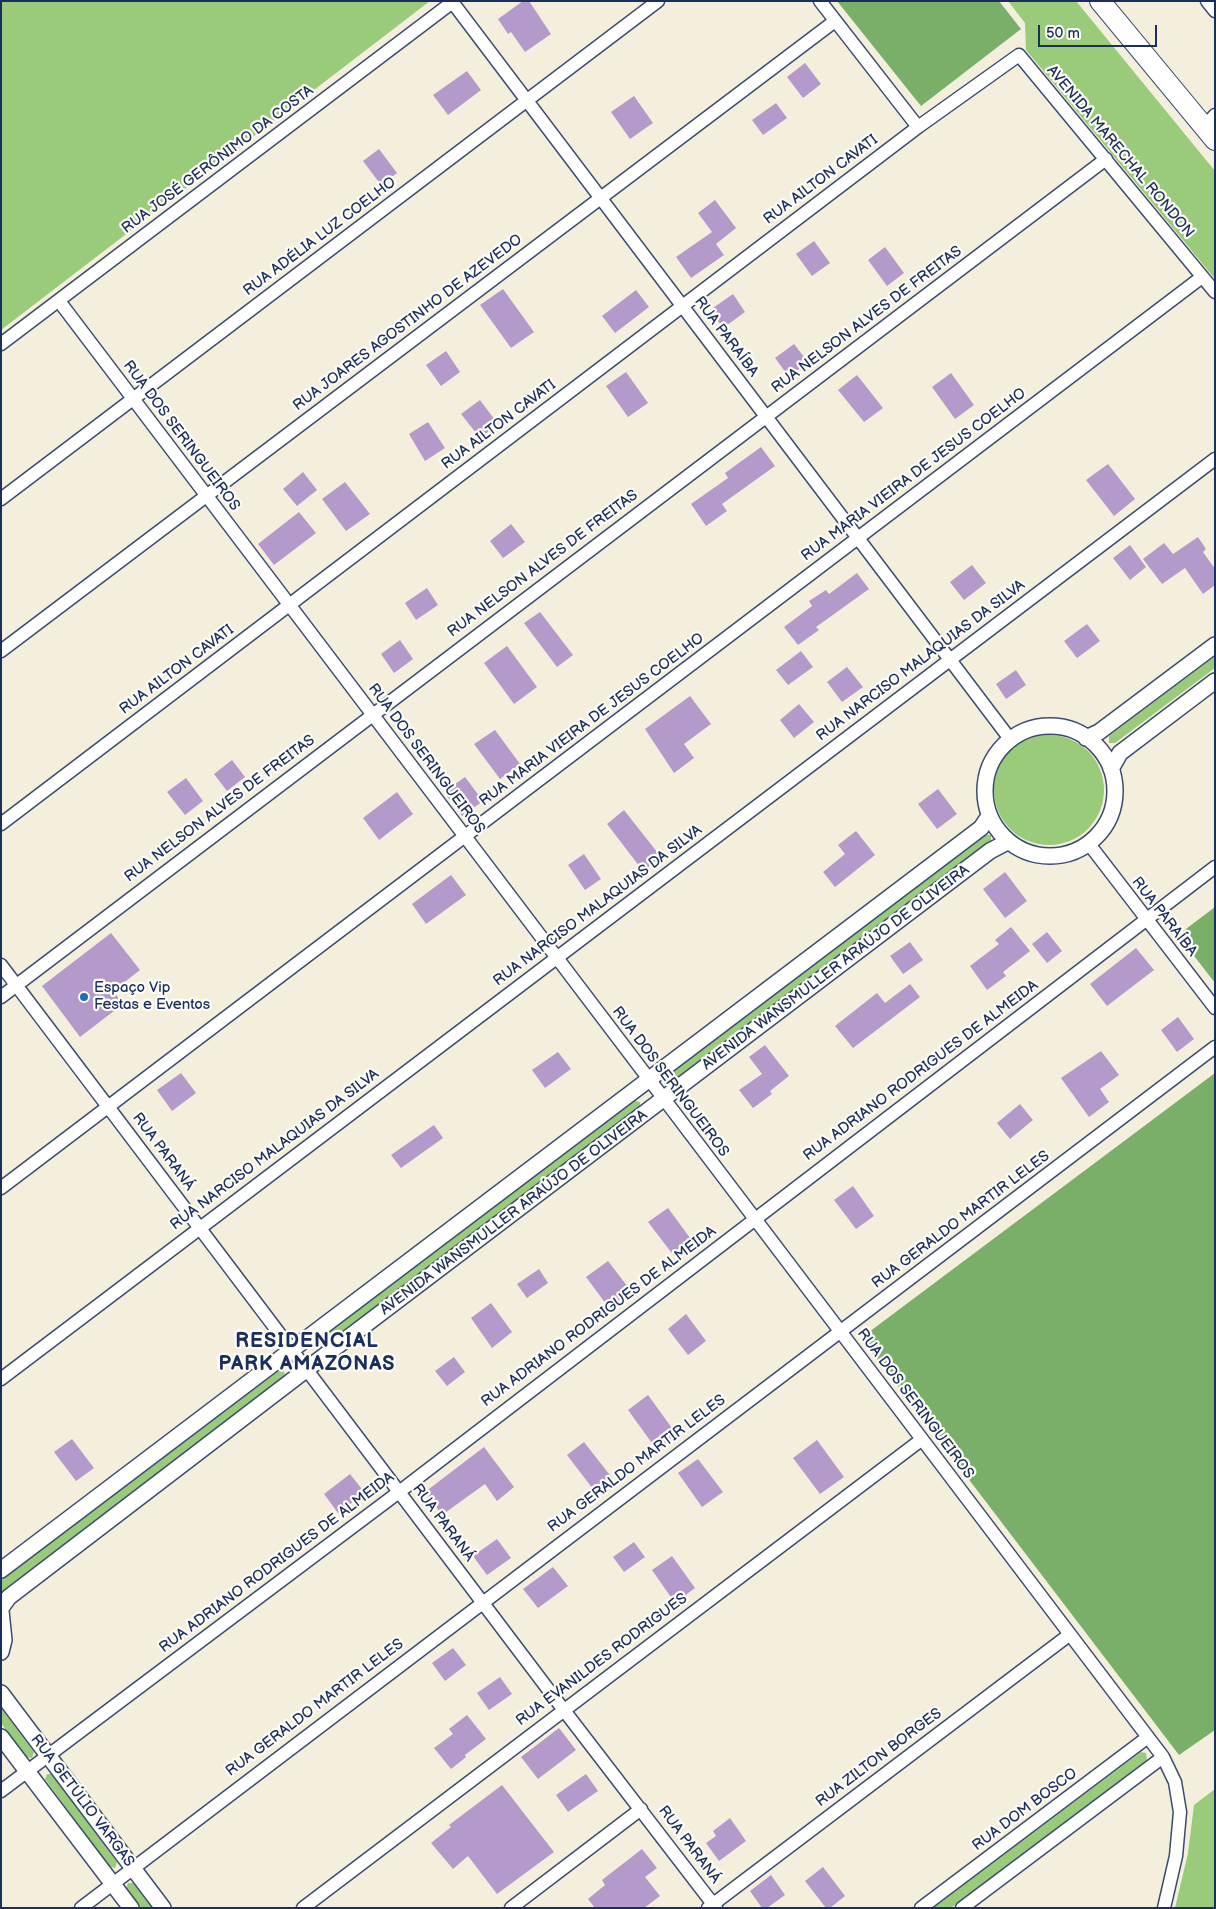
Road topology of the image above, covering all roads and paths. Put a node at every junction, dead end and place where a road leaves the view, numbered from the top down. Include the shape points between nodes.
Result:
1 (658, 1) edge
2 (820, 1) edge
3 (1100, 1) edge
4 (1207, 1) edge
5 (453, 2) edge
6 (1215, 11) edge
7 (835, 21) junction
8 (1019, 55) joint
9 (526, 101) junction
10 (918, 127) junction
11 (1211, 127) edge
12 (1106, 159) junction
13 (600, 199) junction
14 (1202, 277) junction
15 (1215, 292) edge
16 (59, 301) junction
17 (682, 306) junction
18 (1, 344) edge
19 (133, 400) junction
20 (766, 417) junction
21 (1215, 459) edge
22 (206, 496) junction
23 (1, 499) edge
24 (858, 538) junction
25 (290, 605) junction
26 (1215, 644) edge
27 (1, 652) edge
28 (950, 659) junction
29 (1215, 681) edge
30 (372, 713) junction
31 (1086, 738) junction
32 (1010, 739) junction
33 (1111, 769) junction
34 (989, 816) junction
35 (1, 824) edge
36 (464, 838) junction
37 (1008, 842) junction
38 (1089, 844) junction
39 (1215, 867) edge
40 (1145, 920) junction
41 (556, 958) junction
42 (1, 965) edge
43 (16, 985) junction
44 (1, 997) edge
45 (1215, 1008) edge
46 (1215, 1047) edge
47 (648, 1079) junction
48 (664, 1099) junction
49 (108, 1107) junction
50 (1, 1188) edge
51 (753, 1220) junction
52 (200, 1228) junction
53 (840, 1331) junction
54 (292, 1349) junction
55 (307, 1369) junction
56 (1, 1379) edge
57 (921, 1440) junction
58 (399, 1492) junction
59 (1, 1570) edge
60 (482, 1602) junction
61 (1, 1609) edge
62 (1069, 1635) junction
63 (1, 1652) edge
64 (1, 1694) edge
65 (563, 1709) junction
66 (1, 1737) edge
67 (1148, 1738) junction
68 (48, 1756) junction
69 (1163, 1757) junction
70 (27, 1771) junction
71 (1, 1790) edge
72 (640, 1809) junction
73 (133, 1868) junction
74 (113, 1883) junction
75 (712, 1906) edge
76 (81, 1908) edge
77 (132, 1908) edge
78 (163, 1908) edge
79 (303, 1908) edge
80 (511, 1908) edge
81 (922, 1908) edge
82 (962, 1908) edge
83 (1164, 1908) edge

1 - 9 street, RUA ADÉLIA LUZ COELHO
2 - 7 street
3 - 11 highway
4 - 6 street
5 - 9 street, RUA PARAÍBA
5 - 16 street, RUA JOSÉ GERÔNIMO DA COSTA
7 - 10 street
7 - 13 street, RUA JOARES AGOSTINHO DE AZEVEDO
8 - 10 street, RUA AILTON CAVATI
8 - 12 street, AVENIDA MARECHAL RONDON
9 - 13 street, RUA PARAÍBA
9 - 19 street, RUA ADÉLIA LUZ COELHO
10 - 17 street, RUA AILTON CAVATI
12 - 14 street, AVENIDA MARECHAL RONDON
12 - 20 street, RUA NELSON ALVES DE FREITAS
13 - 17 street, RUA PARAÍBA
13 - 22 street, RUA JOARES AGOSTINHO DE AZEVEDO
14 - 15 street, AVENIDA MARECHAL RONDON
14 - 24 street, RUA MARIA VIEIRA DE JESUS COELHO
16 - 18 street, RUA JOSÉ GERÔNIMO DA COSTA
16 - 19 street, RUA DOS SERINGUEIROS
17 - 20 street, RUA PARAÍBA
17 - 25 street, RUA AILTON CAVATI
19 - 22 street, RUA DOS SERINGUEIROS
19 - 23 street, RUA ADÉLIA LUZ COELHO
20 - 24 street, RUA PARAÍBA
20 - 30 street, RUA NELSON ALVES DE FREITAS
21 - 28 street, RUA NARCISO MALAQUIAS DA SILVA
22 - 25 street, RUA DOS SERINGUEIROS
22 - 27 street, RUA JOARES AGOSTINHO DE AZEVEDO
24 - 28 street, RUA PARAÍBA
24 - 36 street, RUA MARIA VIEIRA DE JESUS COELHO
25 - 30 street, RUA DOS SERINGUEIROS
25 - 35 street, RUA AILTON CAVATI
26 - 31 street via 1099,732
28 - 32 street, RUA PARAÍBA
28 - 41 street, RUA NARCISO MALAQUIAS DA SILVA
29 - 33 street via 1120,753
30 - 36 street, RUA DOS SERINGUEIROS
30 - 43 street, RUA NELSON ALVES DE FREITAS
31 - 32 street via 1063,727 1044,726 1026,730
31 - 33 street via 1103,753
32 - 34 street via 988,768 984,786
33 - 38 street via 1115,785 1114,807 1104,828
34 - 37 street
34 - 47 street, AVENIDA WANSMULLER ARAÚJO DE OLIVEIRA via 981,828
36 - 41 street, RUA DOS SERINGUEIROS
36 - 49 street, RUA MARIA VIEIRA DE JESUS COELHO
37 - 38 street via 1024,852 1046,857 1069,854
37 - 48 street, AVENIDA WANSMULLER ARAÚJO DE OLIVEIRA via 982,857
38 - 40 street, RUA PARAÍBA
39 - 40 street, RUA ADRIANO RODRIGUES DE ALMEIDA
40 - 45 street, RUA PARAÍBA
40 - 51 street, RUA ADRIANO RODRIGUES DE ALMEIDA
41 - 47 street, RUA DOS SERINGUEIROS
41 - 52 street, RUA NARCISO MALAQUIAS DA SILVA
42 - 43 street, RUA PARANÁ
43 - 44 street, RUA NELSON ALVES DE FREITAS
43 - 49 street, RUA PARANÁ
46 - 53 street, RUA GERALDO MARTIR LELES
47 - 48 street, RUA DOS SERINGUEIROS
47 - 54 street, AVENIDA WANSMULLER ARAÚJO DE OLIVEIRA
48 - 51 street, RUA DOS SERINGUEIROS
48 - 55 street, AVENIDA WANSMULLER ARAÚJO DE OLIVEIRA
49 - 50 street, RUA MARIA VIEIRA DE JESUS COELHO
49 - 52 street, RUA PARANÁ
51 - 53 street, RUA DOS SERINGUEIROS
51 - 58 street, RUA ADRIANO RODRIGUES DE ALMEIDA
52 - 54 street, RUA PARANÁ
52 - 56 street, RUA NARCISO MALAQUIAS DA SILVA
53 - 57 street, RUA DOS SERINGUEIROS
53 - 60 street, RUA GERALDO MARTIR LELES
54 - 55 street, RUA PARANÁ
54 - 59 street, AVENIDA WANSMULLER ARAÚJO DE OLIVEIRA
55 - 58 street, RUA PARANÁ
55 - 61 street, AVENIDA WANSMULLER ARAÚJO DE OLIVEIRA via 9,1597
57 - 62 street, RUA DOS SERINGUEIROS
57 - 65 street, RUA EVANILDES RODRIGUES
58 - 60 street, RUA PARANÁ
58 - 68 street, RUA ADRIANO RODRIGUES DE ALMEIDA
60 - 65 street, RUA PARANÁ
60 - 73 street, RUA GERALDO MARTIR LELES
61 - 63 street, AVENIDA WANSMULLER ARAÚJO DE OLIVEIRA via 4,1640
62 - 67 street, RUA DOS SERINGUEIROS
62 - 75 street, RUA ZILTON BORGES
64 - 68 street, RUA GETÚLIO VARGAS
65 - 72 street, RUA PARANÁ
65 - 79 street, RUA EVANILDES RODRIGUES
66 - 70 street, RUA GETÚLIO VARGAS
67 - 69 street, RUA DOS SERINGUEIROS
67 - 81 street, RUA DOM BOSCO
68 - 70 street, RUA ADRIANO RODRIGUES DE ALMEIDA
68 - 73 street, RUA GETÚLIO VARGAS
69 - 82 street
69 - 83 street, RUA DOS SERINGUEIROS via 1175,1782 1180,1812 1176,1856
70 - 71 street, RUA ADRIANO RODRIGUES DE ALMEIDA
70 - 74 street, RUA GETÚLIO VARGAS
72 - 75 street, RUA PARANÁ
72 - 80 street
73 - 74 street, RUA GERALDO MARTIR LELES
73 - 78 street, RUA GETÚLIO VARGAS
74 - 76 street, RUA GERALDO MARTIR LELES
74 - 77 street, RUA GETÚLIO VARGAS

